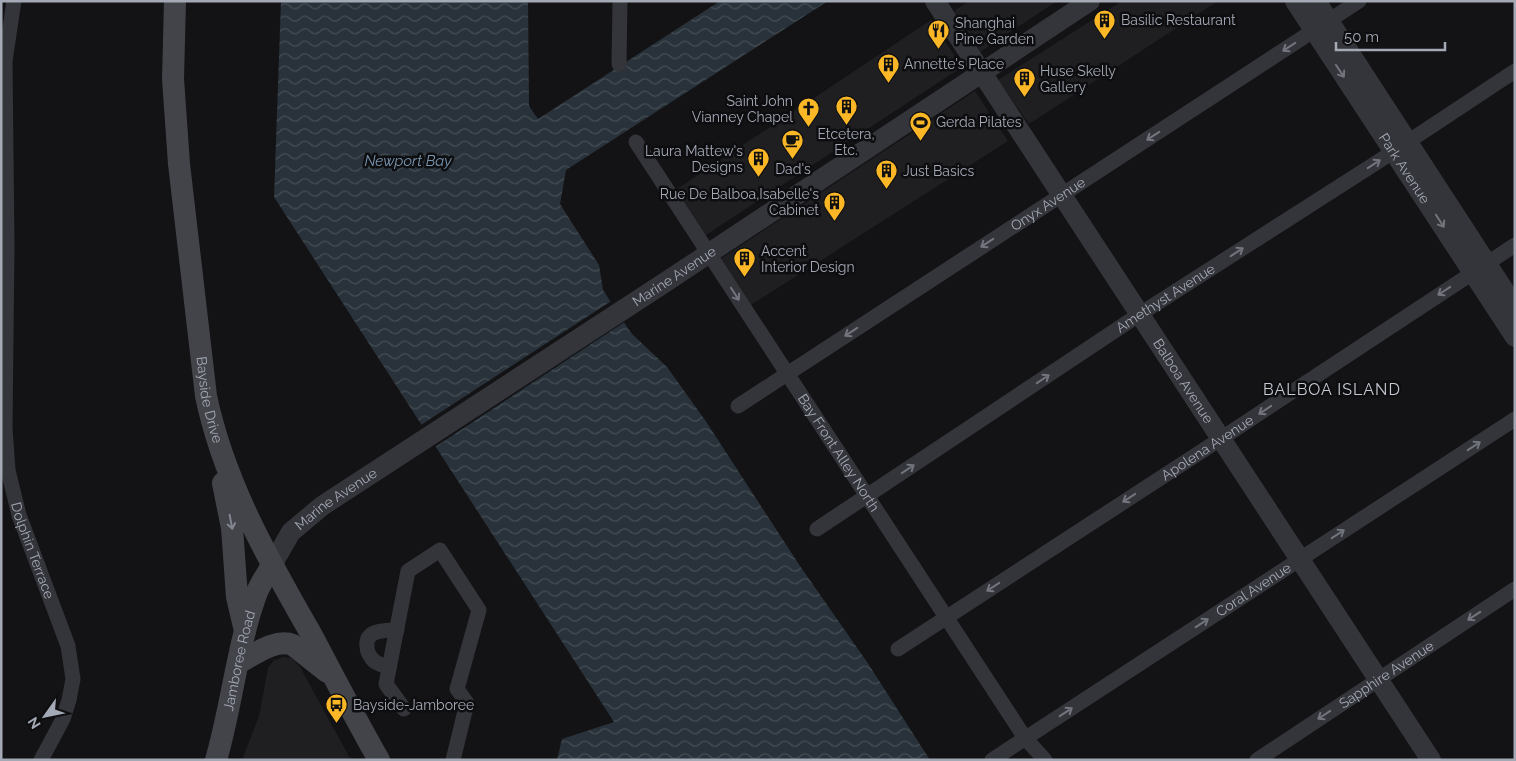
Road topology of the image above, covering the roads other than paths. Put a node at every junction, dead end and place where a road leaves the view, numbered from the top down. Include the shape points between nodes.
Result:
1 (14, 1) edge
2 (174, 1) edge
3 (620, 1) edge
4 (935, 1) edge
5 (1090, 1) edge
6 (1294, 1) edge
7 (1316, 1) edge
8 (1359, 1) edge
9 (1321, 26) junction
10 (3, 61) edge
11 (619, 64) dead end
12 (1515, 71) edge
13 (982, 72) junction
14 (636, 142) dead end
15 (1401, 147) junction
16 (1062, 195) junction
17 (1515, 245) edge
18 (4, 247) edge
19 (708, 254) junction
20 (1479, 268) junction
21 (1515, 307) edge
22 (1140, 314) junction
23 (1515, 337) edge
24 (787, 374) junction
25 (738, 406) dead end
26 (1515, 419) edge
27 (3, 429) edge
28 (1222, 438) junction
29 (222, 457) junction
30 (867, 496) junction
31 (817, 529) dead end
32 (1300, 559) junction
33 (272, 565) junction
34 (1515, 589) edge
35 (946, 617) junction
36 (397, 630) junction
37 (245, 632) junction
38 (898, 649) dead end
39 (238, 663) junction
40 (389, 668) junction
41 (1378, 678) junction
42 (336, 679) junction
43 (404, 709) dead end
44 (1025, 738) junction
45 (41, 760) edge
46 (216, 760) edge
47 (379, 760) edge
48 (452, 760) edge
49 (992, 760) edge
50 (1045, 760) edge
51 (1257, 760) edge
52 (1431, 760) edge

1 - 10 street, Dolphin Terrace
2 - 29 main road, Bayside Drive via 172,79 179,164 206,396
3 - 11 street
4 - 13 street, Balboa Avenue
5 - 13 street, Marine Avenue
6 - 9 street, Park Avenue
7 - 9 street, Park Avenue
8 - 9 street, Onyx Avenue
9 - 15 street, Park Avenue
9 -> 16 street, Onyx Avenue
10 - 18 street, Dolphin Terrace
12 - 15 street, Amethyst Avenue
13 - 16 street, Balboa Avenue
13 - 19 street, Marine Avenue
14 - 19 street, Bay Front Alley North
15 - 20 street, Park Avenue
22 -> 15 street, Amethyst Avenue
16 - 22 street, Balboa Avenue
16 -> 24 street, Onyx Avenue
17 - 20 street, Apolena Avenue
18 - 27 street, Dolphin Terrace
19 -> 24 street, Bay Front Alley North
19 - 33 street, Marine Avenue via 335,497 291,532
20 - 21 street, Park Avenue
20 - 23 street, Park Avenue
20 -> 28 street, Apolena Avenue
22 - 28 street, Balboa Avenue
30 -> 22 street, Amethyst Avenue
24 - 25 street, Onyx Avenue
24 - 30 street, Bay Front Alley North
32 -> 26 street, Coral Avenue
27 - 45 street, Dolphin Terrace via 8,470 19,514 68,646 73,679 63,719
28 - 32 street, Balboa Avenue
28 -> 35 street, Apolena Avenue
29 - 33 main road, Bayside Drive
29 -> 37 main road via 223,487 234,544 236,597
30 - 31 street, Amethyst Avenue
30 - 35 street, Bay Front Alley North
32 - 41 street, Balboa Avenue
44 -> 32 street, Coral Avenue
33 - 37 main road, Jamboree Road via 258,591
33 - 42 main road, Bayside Drive
34 -> 41 street, Sapphire Avenue
35 - 38 street, Apolena Avenue
35 - 44 street, Bay Front Alley North
36 - 40 street
36 - 40 street via 382,630 366,641 367,651 374,661
36 - 48 street via 408,571 440,550 479,610 457,689 467,703
37 - 39 main road, Jamboree Road
39 - 42 main road via 272,645 286,642 293,644
39 - 46 main road, Jamboree Road
40 - 43 street via 386,684
41 -> 51 street, Sapphire Avenue
41 - 52 street, Balboa Avenue
42 - 47 main road, Bayside Drive
44 - 49 street, Coral Avenue
44 - 50 street, Bay Front Alley North

